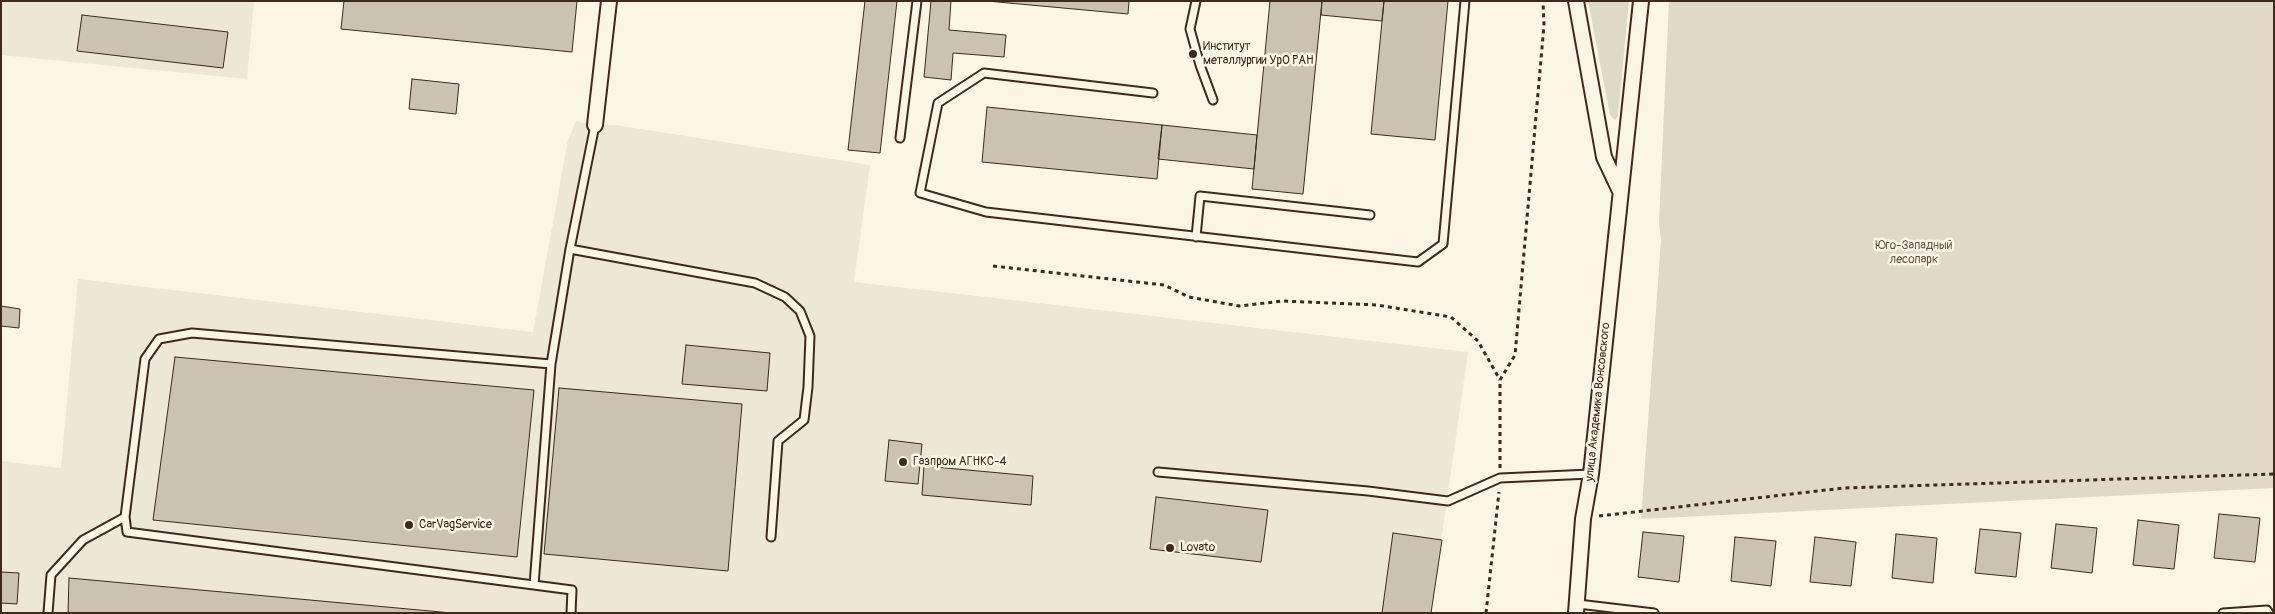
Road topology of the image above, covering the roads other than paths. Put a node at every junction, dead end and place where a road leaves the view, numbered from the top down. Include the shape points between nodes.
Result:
1 (609, 1) edge
2 (917, 1) edge
3 (1196, 1) edge
4 (1465, 1) edge
5 (1576, 1) edge
6 (1641, 1) edge
7 (1153, 93) dead end
8 (1213, 100) dead end
9 (595, 125) joint
10 (900, 138) dead end
11 (1620, 192) junction
12 (1370, 215) dead end
13 (1196, 237) junction
14 (570, 249) junction
15 (550, 364) junction
16 (1158, 472) dead end
17 (1591, 474) junction
18 (125, 516) junction
19 (771, 537) dead end
20 (534, 585) junction
21 (1577, 608) edge
22 (48, 613) edge
23 (571, 613) edge
24 (1654, 613) edge
25 (2223, 613) edge
26 (2269, 613) edge

1 - 9 street
2 - 10 lane
3 - 8 lane via 1190,29
4 - 13 lane via 1443,244 1418,262
5 - 11 street via 1604,157
6 - 11 street, улица Академика Вонсовского
7 - 13 lane via 984,73 938,103 920,193 986,212
9 - 14 lane
11 - 17 street, улица Академика Вонсовского
12 - 13 lane via 1200,196
14 - 15 lane
14 - 19 lane via 755,283 785,297 800,311 810,336 804,420 778,441
15 - 18 lane via 192,333 159,339 146,359
15 - 20 lane
16 - 17 lane via 1448,501 1500,478
17 - 21 street, улица Академика Вонсовского
18 - 20 lane via 127,532
18 - 22 lane via 84,540 51,575
20 - 23 lane via 572,590
21 - 24 lane
25 - 26 lane via 2267,610

